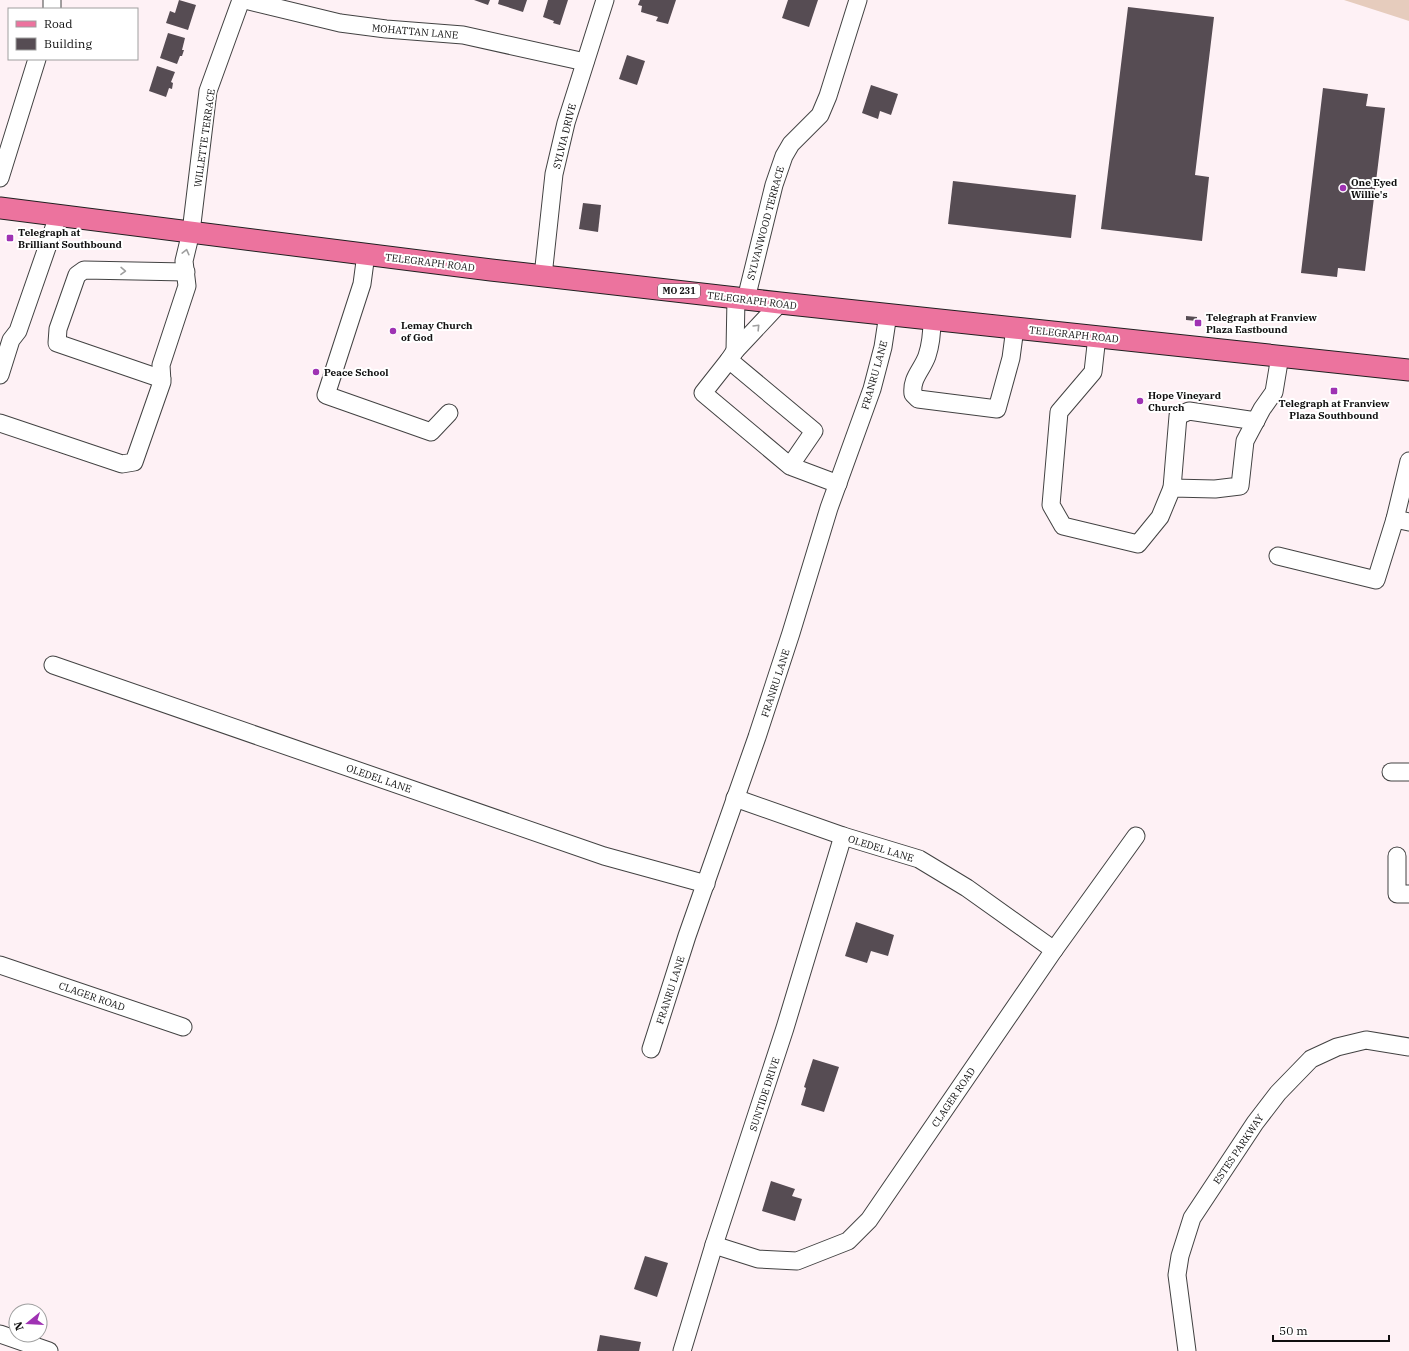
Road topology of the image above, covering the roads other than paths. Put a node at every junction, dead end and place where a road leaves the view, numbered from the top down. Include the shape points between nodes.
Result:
1 (240, 0) edge
2 (245, 0) edge
3 (605, 0) edge
4 (858, 0) edge
5 (37, 60) edge
6 (585, 62) junction
7 (0, 178) edge
8 (0, 208) edge
9 (58, 216) junction
10 (191, 232) junction
11 (366, 254) junction
12 (186, 272) junction
13 (543, 276) junction
14 (741, 299) junction
15 (780, 304) junction
16 (888, 314) junction
17 (932, 319) junction
18 (1015, 328) junction
19 (1097, 336) junction
20 (732, 356) junction
21 (1280, 356) junction
22 (1409, 370) edge
23 (0, 375) edge
24 (162, 379) junction
25 (449, 414) dead end
26 (1256, 421) junction
27 (0, 423) edge
28 (1409, 462) edge
29 (790, 466) junction
30 (838, 484) junction
31 (1172, 488) junction
32 (1402, 520) edge
33 (1278, 556) dead end
34 (54, 665) dead end
35 (1390, 772) dead end
36 (1409, 772) edge
37 (735, 798) junction
38 (843, 836) junction
39 (1136, 836) dead end
40 (1397, 856) dead end
41 (706, 884) junction
42 (1409, 894) edge
43 (1054, 950) junction
44 (0, 965) edge
45 (184, 1027) dead end
46 (1409, 1047) edge
47 (651, 1049) dead end
48 (714, 1245) junction
49 (0, 1334) edge
50 (49, 1351) edge
51 (682, 1351) edge
52 (1186, 1351) edge

1 - 10 street, WILLETTE TERRACE via 208,92
2 - 6 street, MOHATTAN LANE via 340,23 463,35
3 - 6 street, SYLVIA DRIVE
4 - 14 street, SYLVANWOOD TERRACE via 820,115 791,144 784,156
5 - 7 street
6 - 13 street, SYLVIA DRIVE via 566,123 554,174
8 - 9 main road, TELEGRAPH ROAD / MO 231
9 - 10 main road, TELEGRAPH ROAD / MO 231
9 - 23 street
10 - 11 main road, TELEGRAPH ROAD / MO 231
12 -> 10 street, WILLETTE TERRACE via 184,260
11 - 13 main road, TELEGRAPH ROAD / MO 231
11 - 25 street via 362,284 326,395 431,432
12 - 24 street, WILLETTE TERRACE via 187,286 161,365
24 -> 12 street via 57,343 58,329 77,275 84,270
13 - 14 main road, TELEGRAPH ROAD / MO 231
14 - 15 main road, TELEGRAPH ROAD / MO 231
14 - 20 street, SYLVANWOOD TERRACE
15 - 16 main road, TELEGRAPH ROAD / MO 231
20 -> 15 street
16 - 17 main road, TELEGRAPH ROAD / MO 231
16 - 30 street, FRANRU LANE via 872,389
17 - 18 main road, TELEGRAPH ROAD / MO 231
17 - 18 street via 931,339 926,358 916,375 912,394 918,399 997,409 1011,358
18 - 19 main road, TELEGRAPH ROAD / MO 231
19 - 21 main road, TELEGRAPH ROAD / MO 231
19 - 31 street via 1093,372 1059,412 1051,505 1063,526 1138,544 1160,517
20 - 29 street via 814,431
20 - 29 street via 703,393
21 - 22 main road, TELEGRAPH ROAD / MO 231
21 - 26 street via 1274,392
24 - 27 street, WILLETTE TERRACE via 134,462 122,464
26 - 31 street via 1245,441 1240,486 1215,489
26 - 31 street via 1189,411 1178,416
28 - 32 street
29 - 30 street
30 - 37 street, FRANRU LANE via 794,626
32 - 33 street via 1376,580
34 - 41 street, OLEDEL LANE via 604,856
35 - 36 street
37 - 38 street, OLEDEL LANE
37 - 41 street, FRANRU LANE
38 - 43 street, OLEDEL LANE via 919,859 967,888
38 - 48 street, SUNTIDE DRIVE via 785,1028
39 - 43 street, CLAGER ROAD
40 - 42 street via 1397,894
41 - 47 street, FRANRU LANE
43 - 48 street, CLAGER ROAD via 869,1220 848,1241 797,1261 758,1259
44 - 45 street, CLAGER ROAD
46 - 52 street, ESTES PARKWAY via 1366,1040 1311,1059 1278,1093 1255,1122 1192,1218 1180,1256 1177,1275
48 - 51 street, SUNTIDE DRIVE
49 - 50 street

